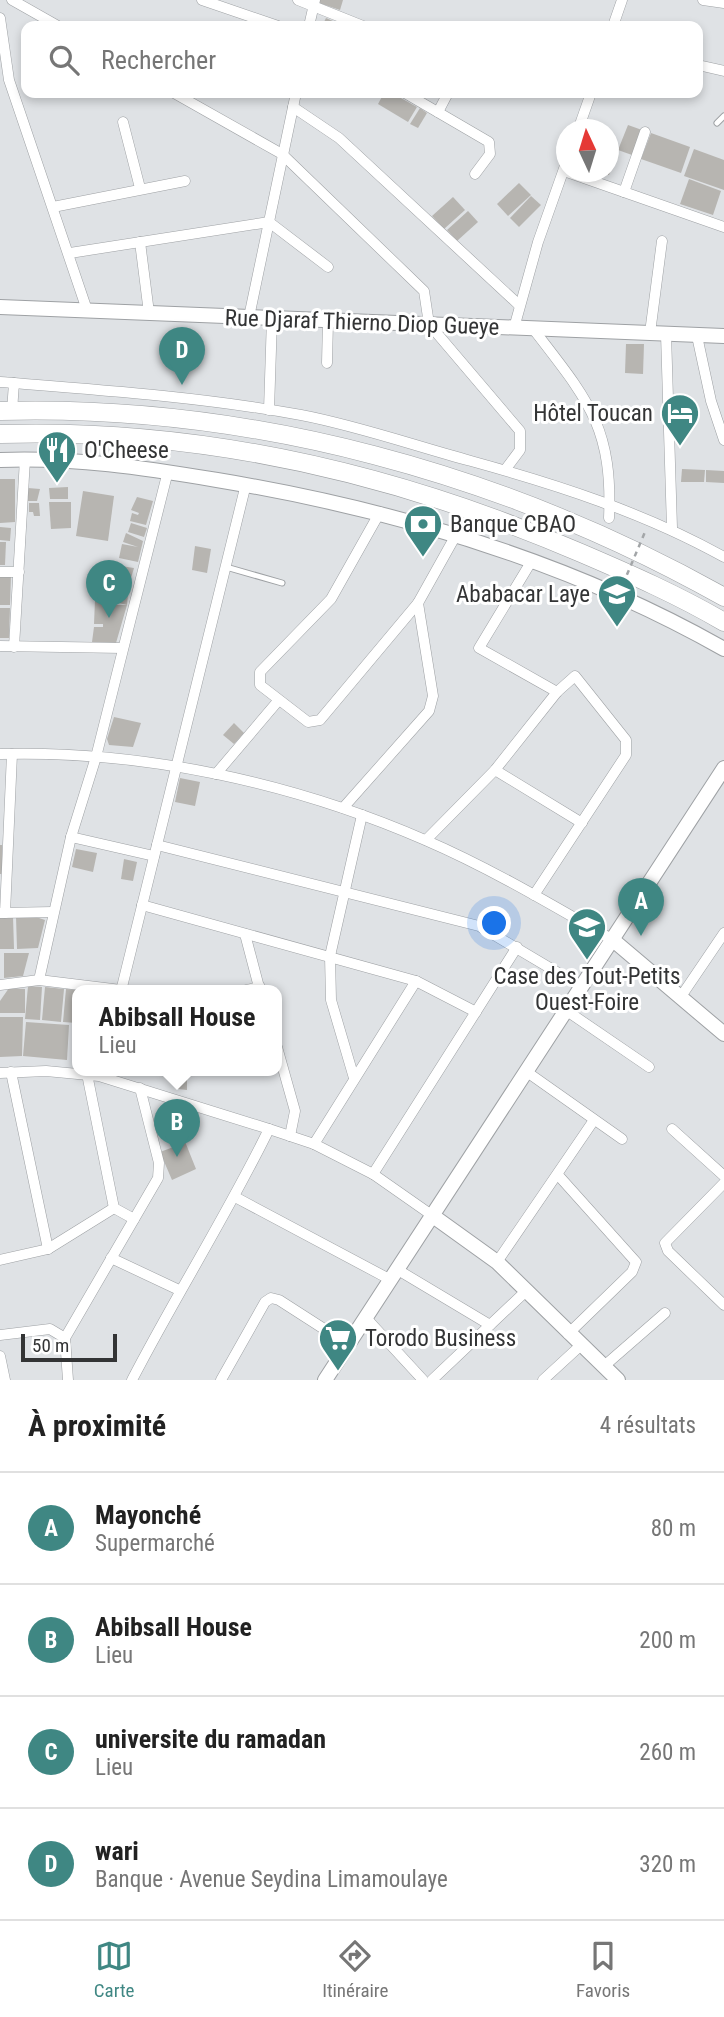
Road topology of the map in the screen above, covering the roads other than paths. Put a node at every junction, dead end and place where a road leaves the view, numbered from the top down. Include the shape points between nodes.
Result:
1 (12, 0) edge
2 (202, 0) edge
3 (298, 0) edge
4 (622, 0) edge
5 (703, 0) edge
6 (314, 3) edge
7 (724, 4) edge
8 (0, 18) edge
9 (49, 21) edge
10 (263, 21) edge
11 (310, 21) edge
12 (352, 21) edge
13 (615, 21) edge
14 (703, 66) edge
15 (724, 71) edge
16 (183, 98) edge
17 (295, 98) edge
18 (414, 98) edge
19 (445, 98) edge
20 (588, 98) edge
21 (293, 107) junction
22 (438, 112) junction
23 (724, 116) edge
24 (582, 119) edge
25 (123, 122) dead end
26 (717, 122) dead end
27 (645, 132) dead end
28 (282, 154) junction
29 (475, 174) dead end
30 (186, 181) dead end
31 (560, 182) edge
32 (600, 182) edge
33 (140, 188) junction
34 (624, 192) junction
35 (54, 207) junction
36 (269, 222) junction
37 (724, 227) edge
38 (662, 241) dead end
39 (139, 242) junction
40 (70, 253) junction
41 (328, 267) dead end
42 (519, 305) junction
43 (0, 307) edge
44 (87, 310) junction
45 (149, 313) junction
46 (249, 317) junction
47 (272, 318) junction
48 (328, 321) junction
49 (429, 324) junction
50 (514, 328) junction
51 (534, 330) junction
52 (650, 333) junction
53 (666, 334) junction
54 (698, 336) junction
55 (724, 336) edge
56 (327, 363) dead end
57 (0, 382) edge
58 (14, 383) junction
59 (711, 401) junction
60 (724, 402) edge
61 (269, 410) junction
62 (6, 411) edge
63 (0, 434) edge
64 (724, 440) edge
65 (24, 459) junction
66 (0, 460) edge
67 (505, 470) junction
68 (168, 471) junction
69 (246, 485) junction
70 (610, 505) junction
71 (380, 512) junction
72 (609, 518) dead end
73 (672, 528) junction
74 (456, 535) junction
75 (724, 557) edge
76 (531, 562) junction
77 (226, 566) junction
78 (0, 572) edge
79 (19, 572) junction
80 (282, 583) dead end
81 (724, 597) edge
82 (418, 603) junction
83 (724, 622) edge
84 (0, 646) edge
85 (14, 646) junction
86 (123, 648) junction
87 (724, 649) edge
88 (557, 692) junction
89 (278, 701) junction
90 (0, 754) edge
91 (12, 754) junction
92 (96, 757) junction
93 (176, 766) junction
94 (724, 768) edge
95 (495, 770) junction
96 (216, 774) junction
97 (343, 808) junction
98 (362, 815) junction
99 (582, 823) junction
100 (4, 832) edge
101 (71, 837) junction
102 (426, 840) junction
103 (157, 845) junction
104 (154, 856) junction
105 (345, 891) junction
106 (534, 895) junction
107 (142, 905) junction
108 (53, 912) junction
109 (3, 913) edge
110 (724, 933) edge
111 (245, 934) junction
112 (613, 940) junction
113 (517, 947) junction
114 (330, 956) junction
115 (40, 980) junction
116 (416, 981) junction
117 (0, 985) edge
118 (80, 985) edge
119 (122, 985) edge
120 (259, 985) edge
121 (582, 987) junction
122 (682, 995) junction
123 (567, 1011) junction
124 (475, 1012) junction
125 (724, 1034) edge
126 (282, 1065) edge
127 (649, 1067) dead end
128 (6, 1072) edge
129 (527, 1072) junction
130 (72, 1074) edge
131 (87, 1076) edge
132 (106, 1076) edge
133 (354, 1078) junction
134 (140, 1088) junction
135 (594, 1120) junction
136 (269, 1129) junction
137 (672, 1129) dead end
138 (290, 1136) junction
139 (622, 1139) dead end
140 (314, 1144) junction
141 (373, 1174) junction
142 (558, 1175) junction
143 (724, 1176) edge
144 (724, 1183) edge
145 (235, 1197) junction
146 (114, 1208) junction
147 (433, 1216) junction
148 (134, 1219) junction
149 (48, 1249) junction
150 (111, 1258) junction
151 (0, 1260) edge
152 (497, 1262) junction
153 (394, 1275) junction
154 (179, 1290) junction
155 (525, 1292) junction
156 (724, 1305) edge
157 (665, 1312) dead end
158 (366, 1318) junction
159 (490, 1325) junction
160 (568, 1334) junction
161 (0, 1335) edge
162 (65, 1338) junction
163 (349, 1345) junction
164 (580, 1346) junction
165 (0, 1356) edge
166 (603, 1367) junction
167 (5, 1380) edge
168 (68, 1380) edge
169 (132, 1380) edge
170 (220, 1380) edge
171 (325, 1380) edge
172 (423, 1380) edge
173 (432, 1380) edge
174 (543, 1380) edge
175 (618, 1380) edge

1 - 9 street
2 - 10 street
3 - 6 street
4 - 13 street
5 - 7 street
6 - 11 street
6 - 12 street
8 - 35 street via 9,80
14 - 15 street
16 - 28 street
17 - 21 street
18 - 22 street
19 - 22 street
20 - 24 street
21 - 28 street
21 - 42 street via 339,138
22 - 29 street via 489,142 490,153
23 - 26 lane
25 - 33 street
27 - 34 street
28 - 36 street
28 - 49 street via 424,291
30 - 33 street
31 - 42 street
32 - 34 street
33 - 35 street
34 - 37 street
35 - 40 street
36 - 39 street
36 - 41 street
36 - 46 street
38 - 52 street
39 - 40 street
39 - 45 street
40 - 44 street
42 - 50 street
43 - 44 street, Rue Djaraf Thierno Diop Gueye
44 - 45 street, Rue Djaraf Thierno Diop Gueye
45 - 46 street, Rue Djaraf Thierno Diop Gueye
46 - 47 street, Rue Djaraf Thierno Diop Gueye
47 - 48 street, Rue Djaraf Thierno Diop Gueye
47 - 61 street
48 - 49 street, Rue Djaraf Thierno Diop Gueye
48 - 56 street
49 - 50 street, Rue Djaraf Thierno Diop Gueye
49 - 67 street via 520,431 520,450
50 - 51 street, Rue Djaraf Thierno Diop Gueye
51 - 52 street, Rue Djaraf Thierno Diop Gueye
51 - 70 street via 587,398 597,420 605,445
52 - 53 street, Rue Djaraf Thierno Diop Gueye
53 - 54 street, Rue Djaraf Thierno Diop Gueye
53 - 73 street
54 - 55 street, Rue Djaraf Thierno Diop Gueye
54 - 59 street
57 - 58 street
58 - 61 street via 117,390
58 - 62 street
59 - 60 street
59 - 64 street
61 - 67 street via 329,421
62 - 81 highway via 176,418 281,433 374,455 589,530
63 - 83 highway via 108,435 185,442 267,455 416,490 635,576
65 - 66 street
65 - 68 street
65 - 79 street
67 - 70 street
68 - 69 street
68 - 86 street
69 - 71 street
69 - 77 street
70 - 72 street
70 - 73 street
71 - 74 street
71 - 89 street via 331,598 260,672 260,685
73 - 75 street
74 - 76 street
74 - 82 street
76 - 87 street via 667,616
76 - 88 street via 479,648
77 - 80 lane
77 - 93 street
78 - 79 street
79 - 85 street
82 - 89 street via 320,720 307,722
82 - 97 street via 433,696 429,711
84 - 85 street
85 - 86 street
86 - 92 street
88 - 95 street
88 - 99 street via 570,677 578,677 628,747
89 - 96 street
90 - 91 street
91 - 92 street
91 - 100 street
92 - 93 street
92 - 101 street
93 - 96 street
93 - 103 street
94 - 112 street
95 - 99 street
95 - 102 street
96 - 97 street
97 - 98 street
98 - 102 street
98 - 105 street
99 - 106 street
100 - 109 street
101 - 104 street
101 - 108 street
102 - 106 street
103 - 104 street
103 - 105 street
104 - 107 street
105 - 113 street via 479,926
105 - 114 street
106 - 112 street
107 - 111 street
107 - 119 street
108 - 109 street
108 - 115 street
110 - 122 street
111 - 114 street
111 - 120 street
112 - 121 street
112 - 122 street
113 - 121 street
113 - 124 street
114 - 116 street
114 - 133 street via 331,1000
115 - 117 street
115 - 118 street
116 - 124 street
116 - 133 street
121 - 123 street
122 - 125 street
123 - 127 street
123 - 129 street
124 - 141 street
126 - 138 street via 295,1111
128 - 130 street
128 - 149 street
129 - 135 street
129 - 147 street
131 - 146 street
132 - 134 street
133 - 140 street
134 - 136 street
134 - 148 street via 160,1171
135 - 139 street
135 - 142 street
136 - 138 street
136 - 145 street
137 - 143 street
138 - 140 street
140 - 141 street
141 - 147 street
142 - 152 street
142 - 160 street via 636,1262 632,1272
144 - 156 street via 665,1243
145 - 153 street
145 - 154 street
146 - 148 street
146 - 149 street
147 - 152 street
147 - 153 street
148 - 150 street
149 - 151 street
150 - 154 street
150 - 162 street
152 - 155 street
153 - 158 street
153 - 159 street
154 - 169 street
155 - 159 street
155 - 160 street
157 - 166 street
158 - 163 street
158 - 172 street
159 - 173 street
160 - 164 street
161 - 162 street via 45,1329
162 - 168 street
163 - 170 street via 271,1298
163 - 171 street
164 - 166 street
164 - 174 street
165 - 167 street
166 - 175 street

